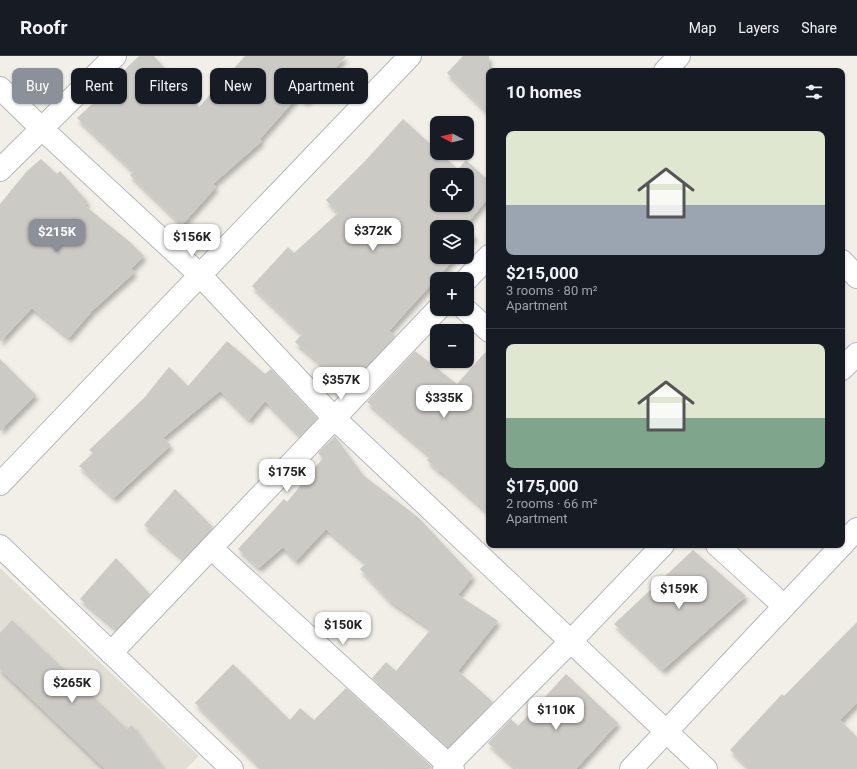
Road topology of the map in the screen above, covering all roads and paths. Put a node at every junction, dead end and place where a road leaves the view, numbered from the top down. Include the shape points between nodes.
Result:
1 (115, 56) edge
2 (410, 56) edge
3 (679, 56) edge
4 (668, 68) edge
5 (0, 88) edge
6 (41, 128) junction
7 (0, 170) edge
8 (486, 259) edge
9 (845, 264) edge
10 (474, 272) edge
11 (200, 275) junction
12 (857, 276) edge
13 (431, 316) edge
14 (473, 316) edge
15 (486, 328) edge
16 (857, 354) edge
17 (845, 366) edge
18 (334, 418) junction
19 (0, 484) edge
20 (857, 529) edge
21 (845, 542) edge
22 (0, 546) edge
23 (211, 548) junction
24 (660, 548) edge
25 (720, 548) edge
26 (839, 548) edge
27 (784, 606) junction
28 (571, 641) junction
29 (111, 653) junction
30 (666, 731) junction
31 (221, 765) edge
32 (448, 768) edge
33 (631, 769) edge
34 (706, 769) edge

1 - 6 street
2 - 11 street
3 - 4 street
5 - 6 street
6 - 7 street
6 - 11 street
8 - 10 street
9 - 12 street
11 - 18 street
11 - 19 street
13 - 18 street
14 - 15 street
16 - 17 street
18 - 23 street
18 - 28 street
20 - 21 street
22 - 29 street
23 - 29 street
23 - 32 street
24 - 28 street
25 - 27 street
26 - 27 street
27 - 30 street
28 - 30 street
28 - 32 street
29 - 31 street
30 - 33 street
30 - 34 street

